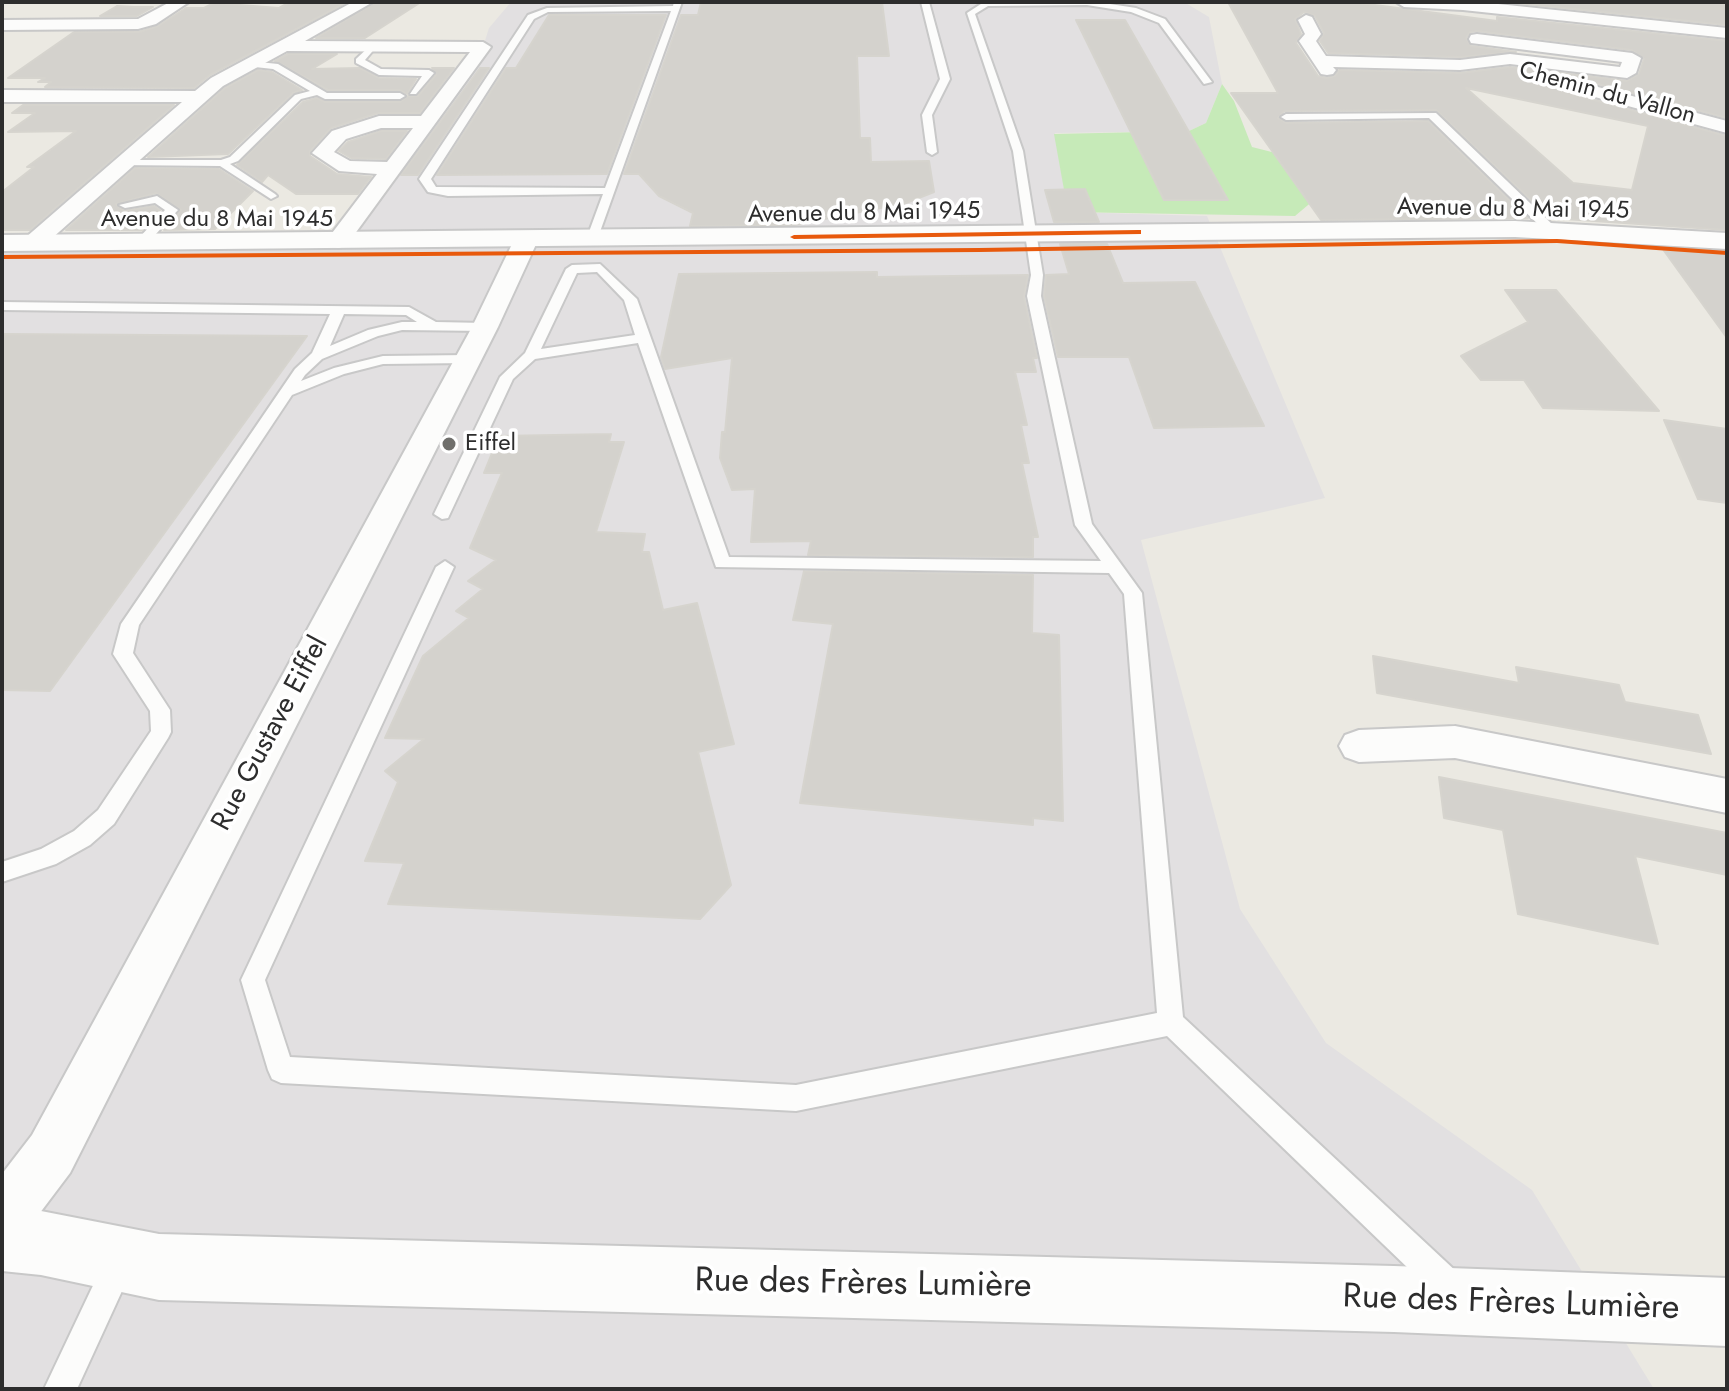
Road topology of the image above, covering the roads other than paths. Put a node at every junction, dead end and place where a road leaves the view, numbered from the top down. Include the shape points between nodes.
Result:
1 (181, 2) edge
2 (365, 2) edge
3 (925, 2) edge
4 (1404, 2) edge
5 (677, 5) edge
6 (1484, 5) edge
7 (1306, 20) dead end
8 (2, 25) edge
9 (1727, 33) edge
10 (1477, 39) junction
11 (284, 46) junction
12 (373, 46) junction
13 (1486, 62) junction
14 (249, 64) junction
15 (1207, 82) dead end
16 (318, 92) junction
17 (413, 92) dead end
18 (2, 96) edge
19 (400, 96) dead end
20 (197, 97) junction
21 (1286, 117) dead end
22 (427, 122) junction
23 (1727, 127) edge
24 (932, 152) dead end
25 (123, 163) junction
26 (222, 163) junction
27 (393, 168) junction
28 (609, 191) junction
29 (271, 196) dead end
30 (125, 205) dead end
31 (1550, 229) junction
32 (1031, 233) junction
33 (526, 240) junction
34 (592, 240) junction
35 (338, 241) junction
36 (1727, 241) edge
37 (2, 243) edge
38 (33, 243) junction
39 (140, 244) junction
40 (2, 306) edge
41 (339, 310) junction
42 (432, 326) junction
43 (643, 338) junction
44 (476, 343) junction
45 (531, 355) junction
46 (317, 356) junction
47 (339, 371) junction
48 (289, 391) junction
49 (442, 514) dead end
50 (445, 567) dead end
51 (1114, 567) junction
52 (1359, 746) dead end
53 (1727, 796) edge
54 (2, 872) edge
55 (1171, 1023) junction
56 (2, 1219) edge
57 (2, 1239) edge
58 (121, 1259) junction
59 (1466, 1302) junction
60 (1727, 1312) edge
61 (60, 1389) edge

1 - 8 street via 138,24
2 - 11 street
3 - 24 lane via 945,79 927,115
4 - 6 street
5 - 28 lane
5 - 28 lane via 547,10 531,17 425,179 432,190 448,193
6 - 9 street
6 - 10 street
7 - 13 street, Chemin du Vallon via 1313,34 1307,41 1324,66
10 - 13 street, Chemin du Vallon via 1474,56
10 - 13 street, Chemin du Vallon via 1632,58 1627,73 1510,59
11 - 12 street
11 - 14 street
12 - 17 lane via 359,61 379,72 429,73
12 - 22 street via 483,47
13 - 23 street, Chemin du Vallon
14 - 16 lane via 275,66
14 - 20 street
15 - 32 lane via 1162,21 1133,10 1087,3 977,7 971,13 1018,151
16 - 19 lane
16 - 26 lane via 298,97 234,159
18 - 20 street
20 - 25 street
21 - 31 lane via 1432,115
22 - 27 street
22 - 27 street via 379,122 339,135 322,153 346,167
25 - 26 lane
25 - 38 street
26 - 29 lane
27 - 35 street
28 - 34 lane
30 - 39 lane via 157,199 172,210
31 - 32 street, Avenue du 8 Mai 1945
31 - 36 street, Avenue du 8 Mai 1945
32 - 34 street, Avenue du 8 Mai 1945
32 - 51 lane via 1034,296 1084,525
33 - 34 street, Avenue du 8 Mai 1945
33 - 35 street, Avenue du 8 Mai 1945
33 - 44 street, Rue Gustave Eiffel
35 - 39 street, Avenue du 8 Mai 1945
37 - 38 street, Avenue du 8 Mai 1945
38 - 39 street, Avenue du 8 Mai 1945
40 - 41 lane
41 - 42 lane via 409,311
41 - 46 lane
42 - 44 lane
42 - 46 lane via 373,333
43 - 45 lane
43 - 45 lane via 630,299 600,268 572,269
43 - 51 lane via 722,563
44 - 47 lane
44 - 56 street, Rue Gustave Eiffel via 51,1154
45 - 49 lane via 507,377
46 - 47 lane
46 - 48 lane
47 - 48 lane
48 - 54 lane via 130,624 123,654 160,710 161,732 94,828 48,857
50 - 55 lane via 253,980 281,1070 796,1098
51 - 55 lane via 1133,593
52 - 53 street via 1455,742
55 - 59 lane
57 - 58 street, Rue des Frères Lumière
58 - 59 street, Rue des Frères Lumière via 159,1267
58 - 61 lane
59 - 60 street, Rue des Frères Lumière

